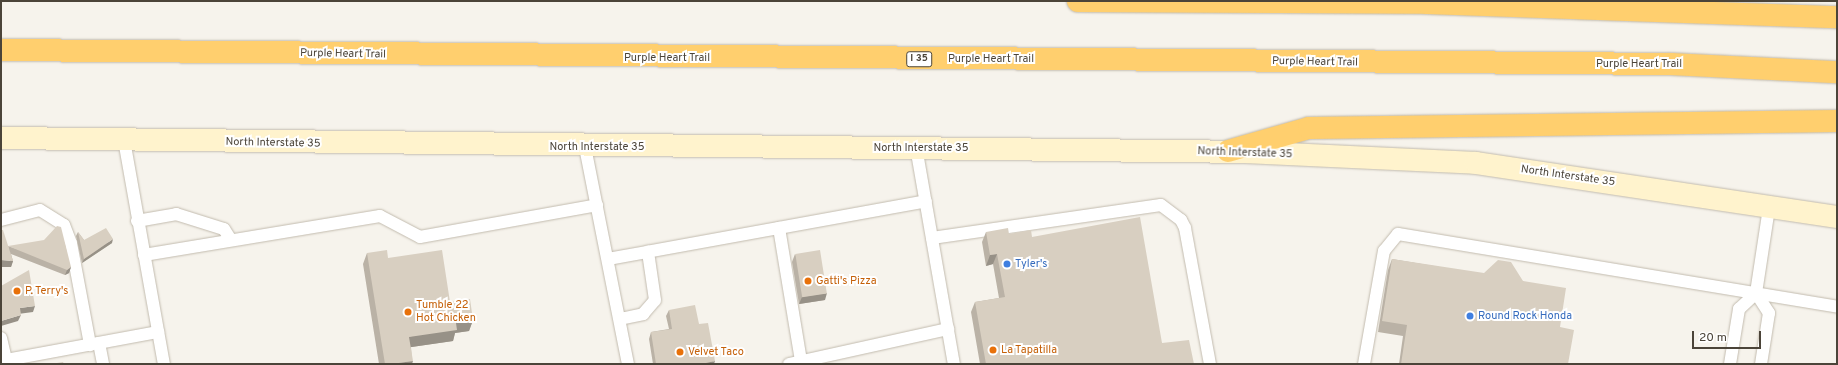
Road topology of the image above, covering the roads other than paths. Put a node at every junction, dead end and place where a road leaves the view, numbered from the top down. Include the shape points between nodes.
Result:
1 (1078, 1) edge
2 (1837, 17) edge
3 (1, 50) edge
4 (1837, 72) edge
5 (1837, 121) edge
6 (1, 138) edge
7 (124, 140) junction
8 (916, 147) junction
9 (586, 148) junction
10 (1228, 151) junction
11 (926, 201) junction
12 (597, 206) junction
13 (1769, 208) junction
14 (1837, 218) edge
15 (1, 220) edge
16 (138, 222) junction
17 (779, 228) junction
18 (932, 238) junction
19 (231, 240) junction
20 (648, 252) junction
21 (144, 255) junction
22 (608, 259) junction
23 (1756, 293) junction
24 (1837, 307) edge
25 (620, 319) junction
26 (948, 329) junction
27 (158, 332) junction
28 (1, 338) edge
29 (95, 344) junction
30 (4, 361) edge
31 (801, 362) junction
32 (103, 364) edge
33 (164, 364) edge
34 (628, 364) edge
35 (789, 364) edge
36 (954, 364) edge
37 (1210, 364) edge
38 (1364, 364) edge
39 (1730, 364) edge
40 (1761, 364) edge

1 - 2 highway via 1427,3
3 - 4 highway, Purple Heart Trail / I 35 via 1671,64
5 - 10 highway via 1310,128
6 - 7 main road, North Interstate 35
7 - 9 main road, North Interstate 35
7 - 16 lane
8 - 9 main road, North Interstate 35
8 - 10 main road, North Interstate 35
8 - 11 lane
9 - 12 lane
10 - 13 main road, North Interstate 35 via 1476,163
11 - 17 lane
11 - 18 lane
12 - 19 lane via 420,237 380,216
12 - 22 lane
13 - 14 main road, North Interstate 35
13 - 23 lane
15 - 29 lane via 40,210 64,225 72,243
16 - 19 lane via 176,214 224,229
16 - 21 lane
17 - 20 lane
17 - 31 lane
18 - 26 lane
18 - 37 lane via 1161,205 1181,220 1185,228
19 - 21 lane
20 - 22 lane
20 - 25 lane via 655,300 643,314
21 - 27 lane
22 - 25 lane
23 - 24 lane
23 - 38 lane via 1398,234 1384,251
23 - 39 lane via 1739,309
23 - 40 lane via 1769,313
25 - 34 lane
26 - 31 lane
26 - 36 lane
27 - 29 lane
27 - 33 lane
28 - 30 lane
29 - 30 lane
29 - 32 lane
31 - 35 lane

